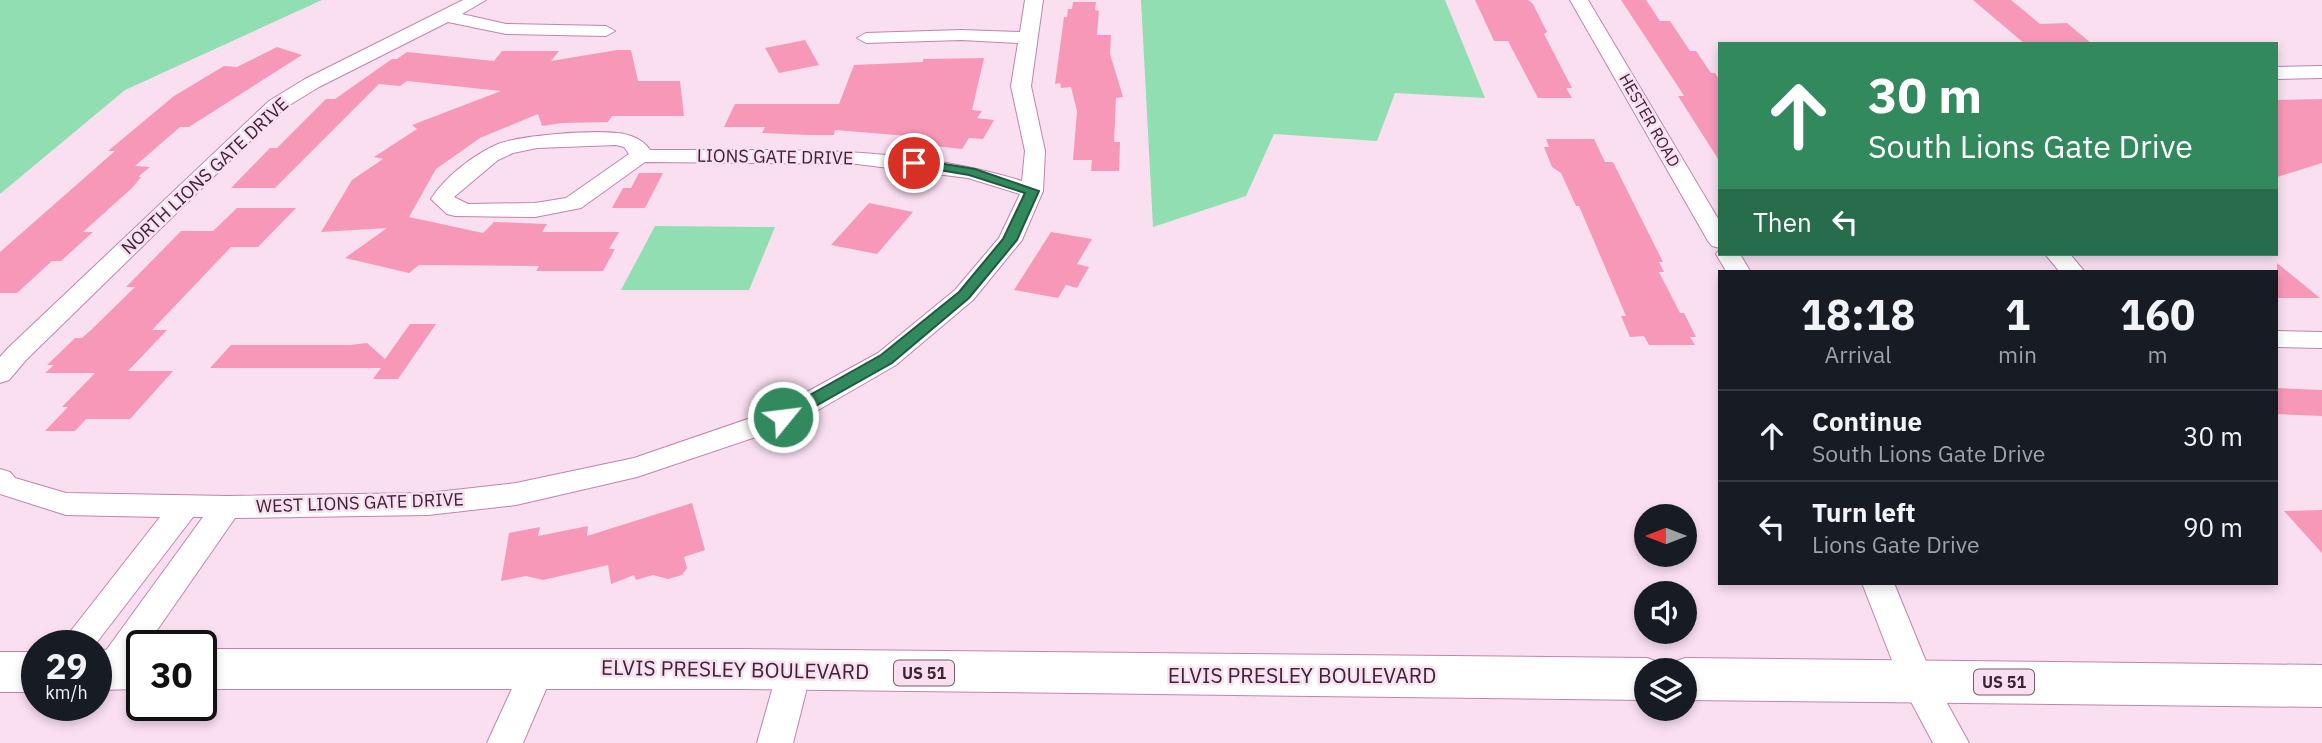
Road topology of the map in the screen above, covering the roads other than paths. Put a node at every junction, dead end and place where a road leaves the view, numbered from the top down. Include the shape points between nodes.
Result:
1 (477, 0) edge
2 (1034, 0) edge
3 (1579, 0) edge
4 (446, 16) junction
5 (606, 31) dead end
6 (866, 38) dead end
7 (1027, 38) junction
8 (2322, 72) edge
9 (2278, 74) edge
10 (640, 156) junction
11 (1032, 191) junction
12 (1718, 238) edge
13 (2059, 256) edge
14 (2071, 270) edge
15 (2278, 339) edge
16 (2322, 340) edge
17 (0, 374) edge
18 (0, 479) edge
19 (185, 506) junction
20 (227, 506) junction
21 (1879, 585) edge
22 (112, 652) edge
23 (112, 656) edge
24 (539, 666) junction
25 (217, 669) edge
26 (794, 671) junction
27 (0, 672) edge
28 (21, 672) edge
29 (1634, 679) edge
30 (1697, 679) edge
31 (1917, 681) junction
32 (2322, 686) edge
33 (505, 743) edge
34 (775, 743) edge
35 (1951, 743) edge

1 - 4 street, NORTH LIONS GATE DRIVE
2 - 7 street, WEST LIONS GATE DRIVE
3 - 12 street, HESTER ROAD
4 - 5 street via 506,29
4 - 17 street, NORTH LIONS GATE DRIVE via 276,105
6 - 7 street via 961,34
7 - 11 street, WEST LIONS GATE DRIVE via 1021,86 1035,151
8 - 9 street
10 - 10 street via 586,196 554,207 468,211 455,209 442,198 491,156 521,144 617,139 631,143
10 - 11 street, LIONS GATE DRIVE via 891,161 971,172
11 - 20 street, WEST LIONS GATE DRIVE via 1010,240 964,295 887,359 783,417 695,449 516,495 428,505
13 - 14 street
15 - 16 street
18 - 19 street, WEST LIONS GATE DRIVE via 5,485 66,504
19 - 20 street, WEST LIONS GATE DRIVE
19 - 22 street
20 - 23 street
21 - 31 street
24 - 25 main road, ELVIS PRESLEY BOULEVARD / US 51
24 - 26 main road, ELVIS PRESLEY BOULEVARD / US 51
24 - 33 street
26 - 29 main road, ELVIS PRESLEY BOULEVARD / US 51
26 - 34 street
27 - 28 main road
30 - 31 main road, US 51
31 - 32 main road, US 51
31 - 35 street

